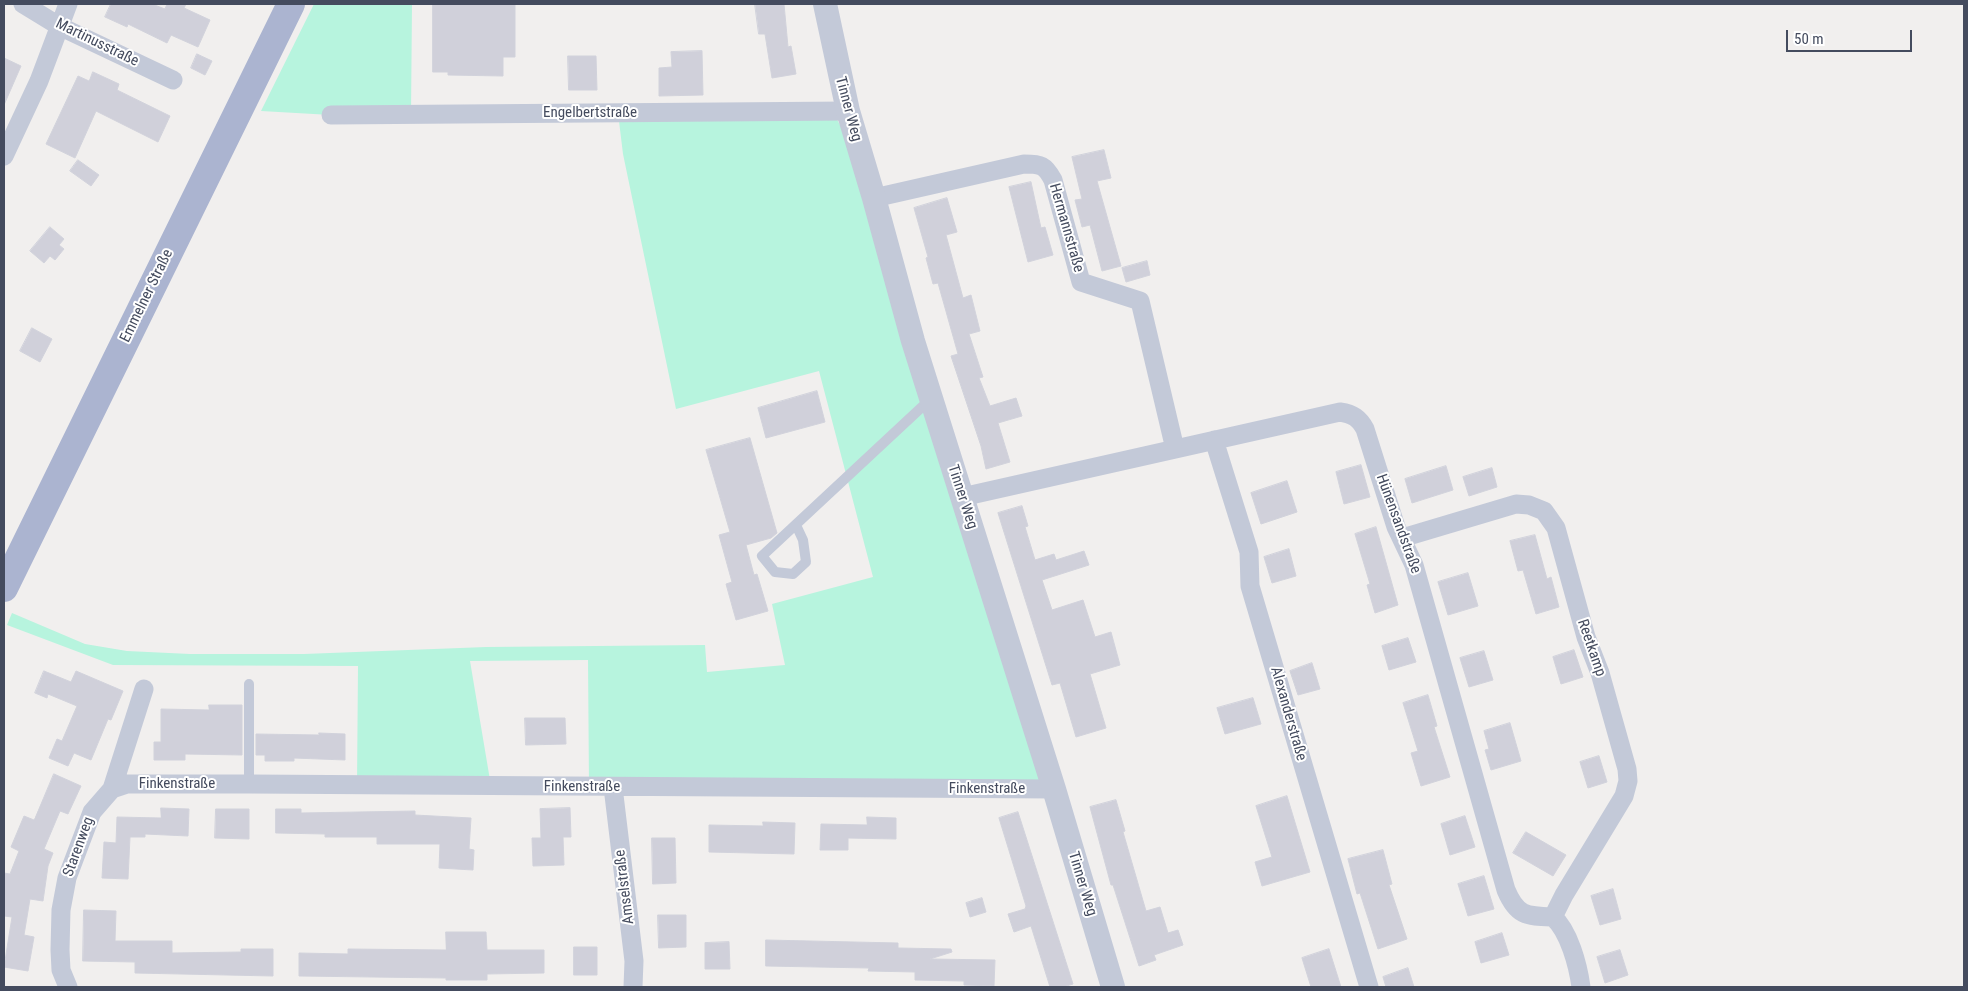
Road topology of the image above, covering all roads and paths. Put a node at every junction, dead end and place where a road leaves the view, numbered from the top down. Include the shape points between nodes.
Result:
1 (23, 4) edge
2 (68, 4) edge
3 (291, 4) edge
4 (825, 4) edge
5 (59, 26) junction
6 (173, 80) dead end
7 (848, 111) junction
8 (331, 114) dead end
9 (4, 156) edge
10 (874, 198) junction
11 (932, 404) junction
12 (1214, 440) junction
13 (1175, 449) junction
14 (962, 497) junction
15 (796, 524) junction
16 (1402, 538) junction
17 (4, 588) edge
18 (249, 684) dead end
19 (144, 689) dead end
20 (249, 784) junction
21 (613, 787) junction
22 (112, 789) junction
23 (1054, 789) junction
24 (1553, 917) junction
25 (68, 987) edge
26 (633, 987) edge
27 (1113, 987) edge
28 (1369, 987) edge
29 (1581, 987) edge

1 - 5 street, Martinusstraße
2 - 5 street
3 - 17 main road, Emmelner Straße
4 - 7 street, Tinner Weg
5 - 6 street, Martinusstraße
5 - 9 street via 39,82
7 - 8 street, Engelbertstraße
7 - 10 street, Tinner Weg
10 - 11 street, Tinner Weg
10 - 13 street, Hermannstraße via 1024,164 1038,164 1047,169 1054,180 1081,282 1140,301
11 - 14 street, Tinner Weg
11 - 15 lane via 923,406
12 - 13 street, Hünensandstraße
12 - 16 street, Hünensandstraße via 1340,412 1351,414 1365,429
12 - 28 street, Alexanderstraße via 1249,552 1250,586
13 - 14 street, Hünensandstraße
14 - 23 street, Tinner Weg
15 - 15 lane via 804,540 806,562 793,574 774,572 762,556
16 - 24 street, Hünensandstraße via 1414,565 1506,890 1512,905 1521,912
16 - 24 street, Reetkamp via 1516,504 1544,511 1556,528 1586,637 1600,673 1628,781 1624,796
18 - 20 lane
19 - 22 street, Starenweg
20 - 21 street, Finkenstraße
20 - 22 street, Finkenstraße via 127,784
21 - 23 street, Finkenstraße
21 - 26 street, Amselstraße via 634,961
22 - 25 street, Starenweg via 92,812 67,878 61,910 60,950 61,970
23 - 27 street, Tinner Weg
24 - 29 street via 1567,936

